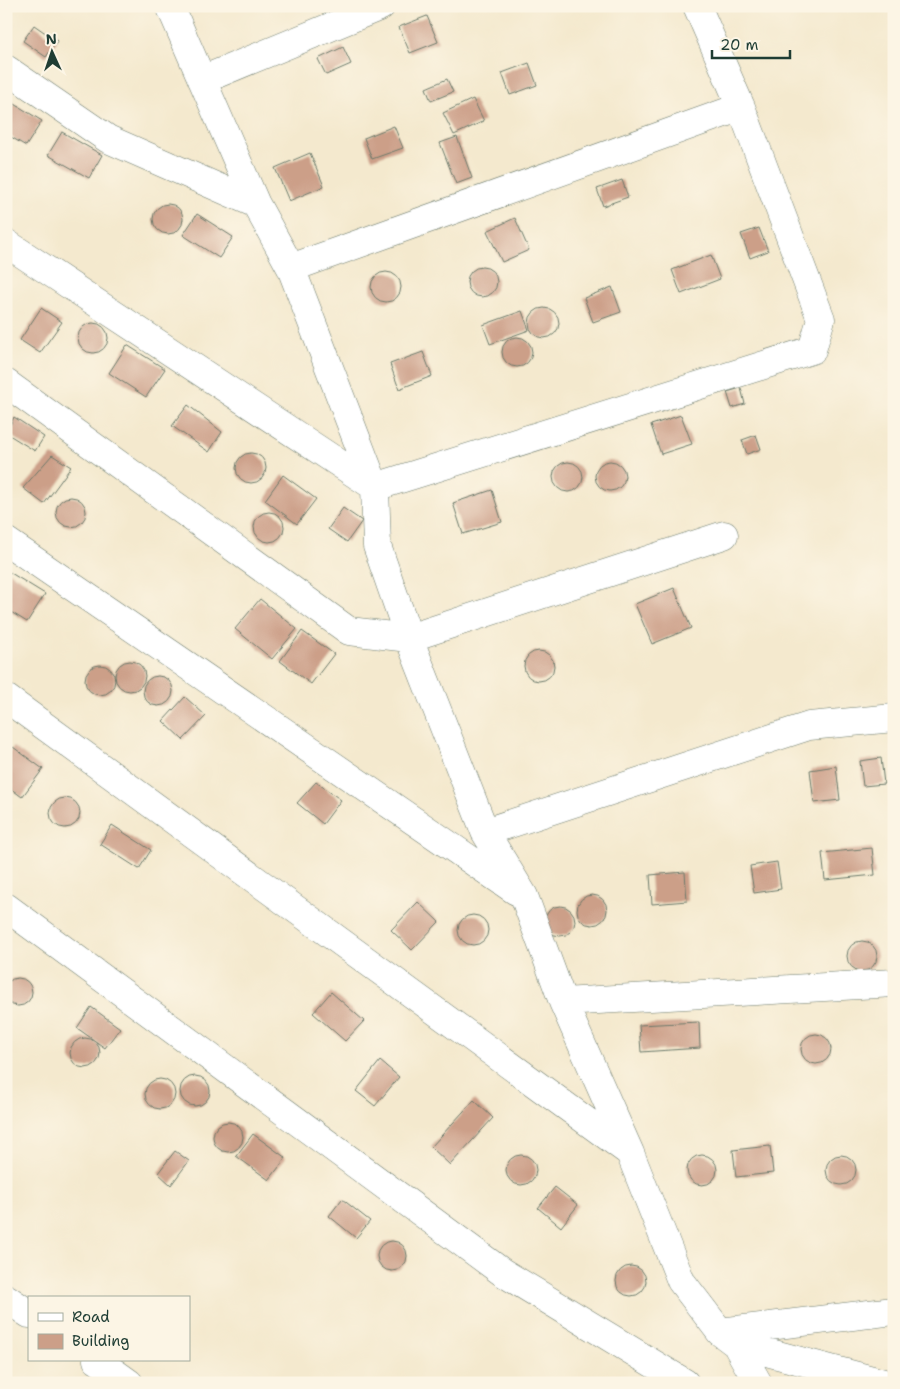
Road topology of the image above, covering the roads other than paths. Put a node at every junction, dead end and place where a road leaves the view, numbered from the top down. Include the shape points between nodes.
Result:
1 (170, 6) edge
2 (381, 6) edge
3 (698, 6) edge
4 (6, 69) edge
5 (202, 80) junction
6 (741, 107) junction
7 (256, 204) junction
8 (6, 243) edge
9 (291, 268) junction
10 (6, 383) edge
11 (375, 487) junction
12 (724, 535) dead end
13 (6, 541) edge
14 (409, 638) junction
15 (6, 698) edge
16 (894, 718) edge
17 (485, 832) junction
18 (524, 896) junction
19 (6, 907) edge
20 (894, 983) edge
21 (563, 1002) junction
22 (630, 1153) junction
23 (6, 1298) edge
24 (894, 1311) edge
25 (28, 1313) edge
26 (728, 1338) junction
27 (99, 1362) edge
28 (129, 1383) edge
29 (686, 1383) edge
30 (758, 1383) edge
31 (884, 1383) edge

1 - 5 main road
2 - 5 main road
3 - 6 main road
4 - 7 main road via 108,139
5 - 7 main road
6 - 9 main road
6 - 11 main road via 821,319 812,350
7 - 9 main road
8 - 11 main road
9 - 11 main road
10 - 14 main road via 349,631
11 - 14 main road via 377,546
12 - 14 main road
13 - 18 main road
14 - 17 main road
15 - 22 main road
16 - 17 main road via 809,726
17 - 18 main road
18 - 21 main road
19 - 29 main road via 502,1272
20 - 21 main road
21 - 22 main road
22 - 26 main road via 681,1281
23 - 25 main road
24 - 26 main road
26 - 30 main road
26 - 31 main road
27 - 28 main road

